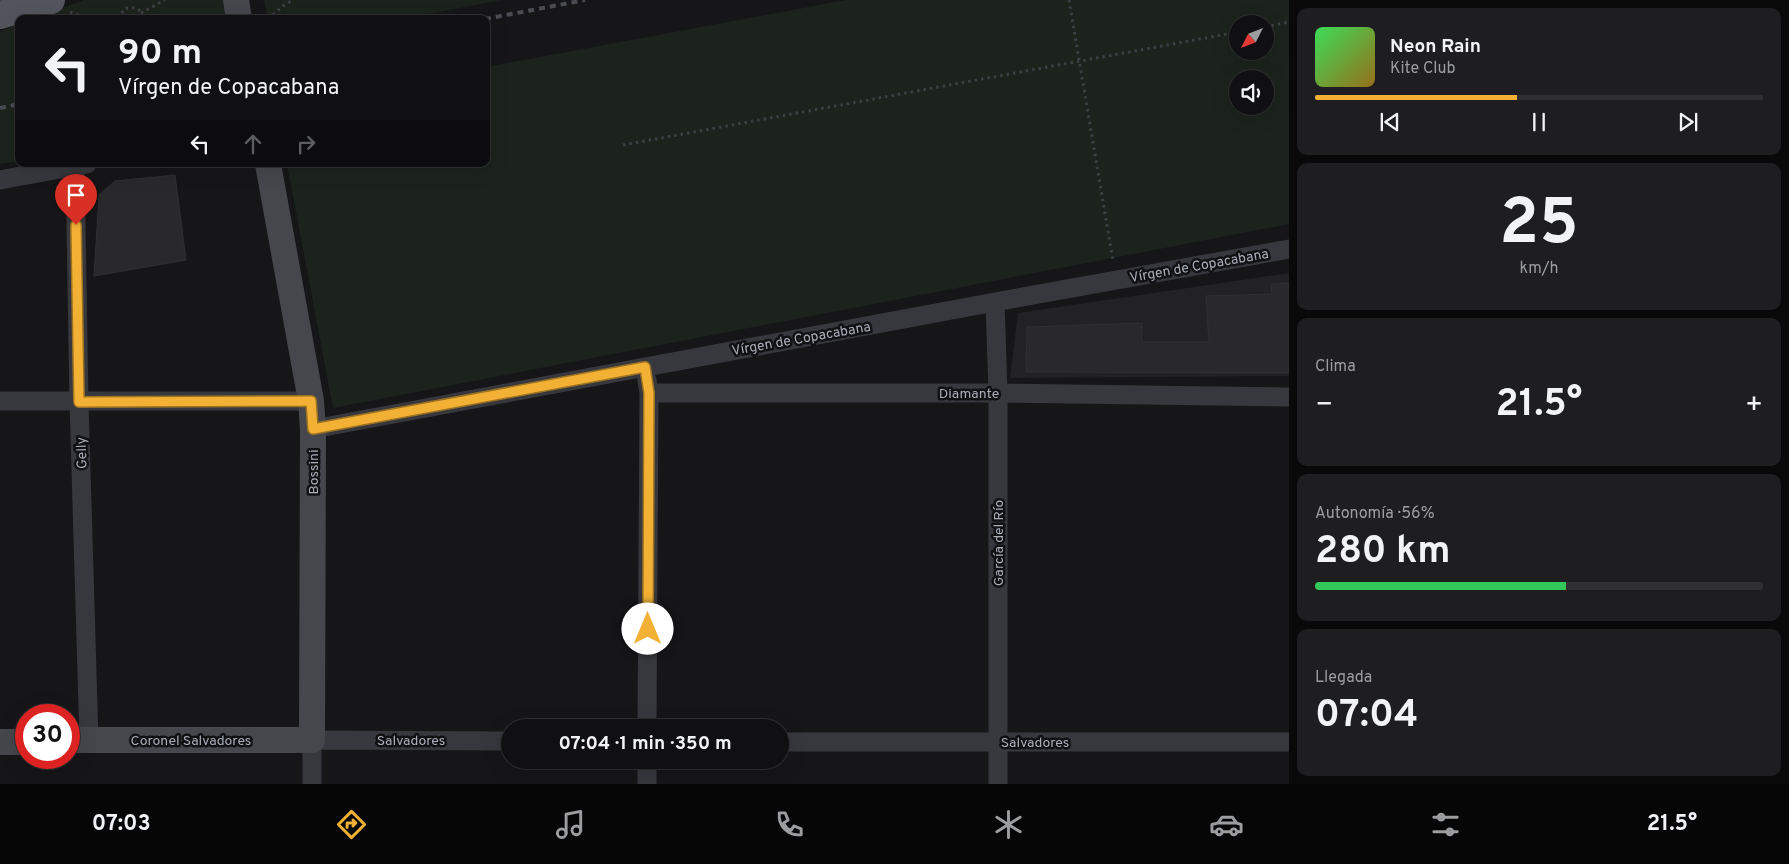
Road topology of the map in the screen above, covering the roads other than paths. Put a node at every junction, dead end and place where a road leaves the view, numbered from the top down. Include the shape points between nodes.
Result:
1 (51, 0) edge
2 (236, 0) edge
3 (0, 14) edge
4 (238, 15) edge
5 (70, 167) edge
6 (81, 167) edge
7 (269, 167) edge
8 (0, 180) edge
9 (1289, 249) edge
10 (995, 302) junction
11 (645, 367) junction
12 (649, 393) junction
13 (998, 393) junction
14 (1289, 397) edge
15 (0, 401) edge
16 (311, 401) junction
17 (79, 402) junction
18 (313, 429) junction
19 (79, 704) edge
20 (647, 719) edge
21 (80, 740) edge
22 (312, 740) junction
23 (501, 741) edge
24 (0, 742) edge
25 (15, 742) edge
26 (789, 742) edge
27 (998, 742) junction
28 (1289, 742) edge
29 (647, 769) edge
30 (312, 784) edge
31 (647, 784) edge
32 (998, 784) edge

1 - 3 main road
2 - 4 main road
5 - 8 street
6 - 17 street, Gelly
7 - 16 main road, Bossini
9 - 10 street, Vírgen de Copacabana
10 - 11 street, Vírgen de Copacabana
10 - 13 street, García del Río
11 - 12 street
11 - 18 street, Vírgen de Copacabana
12 - 13 street, Diamante
12 - 20 street
13 - 14 street, Diamante
13 - 27 street, García del Río
15 - 17 street
16 - 17 street
16 - 18 main road, Bossini
17 - 19 street, Gelly
18 - 22 main road, Bossini
21 - 22 main road, Coronel Salvadores
22 - 23 street, Salvadores
22 - 30 street, Bossini
24 - 25 main road
26 - 27 street, Salvadores
27 - 28 street, Salvadores
27 - 32 street, García del Río
29 - 31 street

